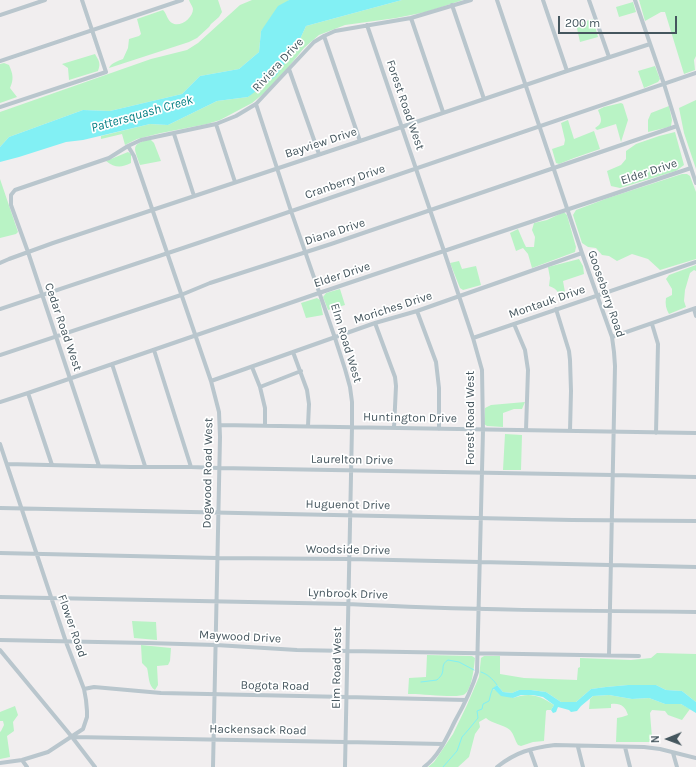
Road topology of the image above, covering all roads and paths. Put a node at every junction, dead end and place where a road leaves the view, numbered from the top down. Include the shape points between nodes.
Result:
1 (45, 0) edge
2 (82, 0) edge
3 (182, 0) edge
4 (470, 0) edge
5 (497, 0) edge
6 (543, 0) edge
7 (589, 0) edge
8 (635, 0) edge
9 (452, 5) junction
10 (0, 15) edge
11 (411, 18) junction
12 (367, 25) junction
13 (92, 30) junction
14 (324, 36) junction
15 (650, 44) junction
16 (608, 57) junction
17 (0, 61) edge
18 (288, 69) junction
19 (566, 71) junction
20 (696, 73) edge
21 (664, 84) junction
22 (525, 85) junction
23 (484, 99) junction
24 (256, 104) junction
25 (0, 107) edge
26 (443, 112) junction
27 (216, 124) junction
28 (540, 126) junction
29 (677, 126) junction
30 (401, 127) junction
31 (174, 134) junction
32 (360, 141) junction
33 (128, 146) junction
34 (319, 154) junction
35 (277, 168) junction
36 (691, 168) junction
37 (416, 169) junction
38 (554, 169) junction
39 (235, 182) junction
40 (696, 183) edge
41 (11, 195) joint
42 (194, 196) junction
43 (568, 209) junction
44 (152, 210) junction
45 (430, 210) junction
46 (291, 211) junction
47 (444, 251) junction
48 (28, 252) junction
49 (305, 252) junction
50 (167, 253) junction
51 (582, 254) junction
52 (696, 262) edge
53 (0, 263) edge
54 (320, 293) junction
55 (42, 295) junction
56 (181, 295) junction
57 (596, 295) junction
58 (459, 296) junction
59 (0, 309) edge
60 (556, 309) junction
61 (695, 309) edge
62 (417, 311) junction
63 (696, 316) edge
64 (375, 324) junction
65 (514, 324) junction
66 (652, 324) junction
67 (195, 336) junction
68 (55, 337) junction
69 (612, 337) junction
70 (335, 338) junction
71 (473, 338) junction
72 (154, 350) junction
73 (292, 352) junction
74 (0, 356) edge
75 (112, 364) junction
76 (252, 367) junction
77 (301, 371) junction
78 (70, 378) junction
79 (211, 381) junction
80 (260, 387) junction
81 (28, 393) junction
82 (0, 402) edge
83 (220, 425) junction
84 (264, 425) junction
85 (308, 426) junction
86 (352, 427) junction
87 (394, 428) junction
88 (439, 429) junction
89 (483, 430) junction
90 (526, 430) junction
91 (570, 431) junction
92 (613, 432) junction
93 (656, 432) junction
94 (696, 434) edge
95 (0, 444) edge
96 (8, 464) junction
97 (52, 465) junction
98 (99, 466) junction
99 (145, 466) junction
100 (191, 467) junction
101 (219, 468) junction
102 (351, 470) junction
103 (482, 473) junction
104 (613, 475) junction
105 (696, 477) edge
106 (0, 508) edge
107 (22, 509) junction
108 (218, 512) junction
109 (350, 515) junction
110 (481, 518) junction
111 (612, 520) junction
112 (696, 521) edge
113 (0, 553) edge
114 (37, 554) junction
115 (217, 558) junction
116 (350, 559) junction
117 (480, 563) junction
118 (611, 565) junction
119 (696, 567) edge
120 (0, 597) edge
121 (52, 598) junction
122 (217, 601) junction
123 (348, 604) junction
124 (479, 609) junction
125 (610, 612) junction
126 (696, 612) edge
127 (0, 640) edge
128 (66, 642) junction
129 (216, 645) junction
130 (0, 650) edge
131 (348, 651) junction
132 (478, 653) junction
133 (609, 655) junction
134 (639, 656) dead end
135 (84, 689) junction
136 (215, 695) junction
137 (346, 697) junction
138 (466, 700) junction
139 (72, 737) junction
140 (214, 740) junction
141 (346, 742) junction
142 (443, 744) junction
143 (578, 746) junction
144 (625, 747) junction
145 (530, 750) junction
146 (673, 753) junction
147 (696, 758) edge
148 (22, 760) junction
149 (0, 763) edge
150 (28, 767) edge
151 (95, 767) edge
152 (213, 767) edge
153 (345, 767) edge
154 (424, 767) edge
155 (497, 767) edge
156 (536, 767) edge
157 (583, 767) edge
158 (630, 767) edge
159 (677, 767) edge

1 - 10 street
2 - 13 street
3 - 13 street
4 - 9 street, Riviera Drive
5 - 22 street, Gooseberry Road
6 - 19 street
7 - 16 street
8 - 15 street
9 - 11 street, Riviera Drive
9 - 23 street
11 - 12 street, Riviera Drive
11 - 26 street
12 - 14 street, Riviera Drive via 335,31
12 - 30 street, Forest Road West
13 - 17 street
13 - 25 street via 106,72
14 - 18 street, Riviera Drive via 314,42
14 - 32 street
15 - 16 street, Bayview Drive
15 - 21 street
16 - 19 street, Bayview Drive
18 - 24 street, Riviera Drive
18 - 34 street
19 - 22 street, Bayview Drive
20 - 21 street, Cranberry Drive
21 - 28 street, Cranberry Drive
21 - 29 street
22 - 23 street, Bayview Drive
22 - 28 street, Gooseberry Road
23 - 26 street, Bayview Drive
24 - 27 street, Riviera Drive
24 - 35 street, Elm Road West
26 - 30 street, Bayview Drive
27 - 31 street, Riviera Drive
27 - 39 street
28 - 37 street, Cranberry Drive
28 - 38 street, Gooseberry Road
29 - 36 street
29 - 38 street, Diana Drive
30 - 32 street, Bayview Drive
30 - 37 street, Forest Road West
31 - 33 street, Riviera Drive via 141,140
31 - 42 street
32 - 34 street, Bayview Drive
33 - 41 street, Riviera Drive via 109,158 14,190
33 - 44 street, Dogwood Road West via 134,156
34 - 35 street, Bayview Drive
35 - 39 street, Bayview Drive
35 - 46 street, Elm Road West
36 - 40 street
36 - 43 street, Elder Drive
37 - 45 street, Forest Road West
37 - 46 street, Cranberry Drive
38 - 43 street, Gooseberry Road
38 - 45 street, Diana Drive
39 - 42 street, Bayview Drive
41 - 48 street, Cedar Road West via 11,204
42 - 44 street, Bayview Drive
43 - 47 street, Elder Drive
43 - 51 street, Gooseberry Road
44 - 48 street, Bayview Drive
44 - 50 street, Dogwood Road West
45 - 47 street, Forest Road West
45 - 49 street, Diana Drive
46 - 49 street, Elm Road West
46 - 50 street, Cranberry Drive
47 - 54 street, Elder Drive
47 - 58 street, Forest Road West
48 - 53 street, Bayview Drive
48 - 55 street, Cedar Road West
49 - 54 street, Elm Road West
49 - 56 street, Diana Drive
50 - 55 street, Cranberry Drive
50 - 56 street, Dogwood Road West
51 - 57 street, Gooseberry Road
51 - 58 street, Moriches Drive
52 - 57 street, Montauk Drive
54 - 67 street, Elder Drive
54 - 70 street, Elm Road West
55 - 59 street, Cranberry Drive
55 - 68 street, Cedar Road West
56 - 67 street, Dogwood Road West
56 - 68 street, Diana Drive
57 - 60 street, Montauk Drive
57 - 69 street, Gooseberry Road
58 - 62 street, Moriches Drive
58 - 71 street, Forest Road West
60 - 65 street, Montauk Drive
60 - 91 street via 569,351
61 - 63 street
61 - 66 street
62 - 64 street, Moriches Drive
62 - 88 street via 436,362 440,388
64 - 70 street, Moriches Drive
64 - 87 street via 395,377
65 - 71 street, Montauk Drive
65 - 90 street via 525,350 528,370
66 - 69 street
66 - 93 street via 658,344
67 - 72 street, Elder Drive
67 - 79 street, Dogwood Road West
68 - 74 street, Diana Drive
68 - 78 street, Cedar Road West
69 - 92 street, Gooseberry Road via 615,366
70 - 73 street, Moriches Drive
70 - 86 street, Elm Road West via 350,387
71 - 89 street, Forest Road West via 482,370
72 - 75 street, Elder Drive
72 - 100 street
73 - 76 street, Moriches Drive
73 - 77 street
75 - 78 street, Elder Drive
75 - 99 street
76 - 79 street, Moriches Drive
76 - 80 street
77 - 80 street
77 - 85 street via 307,390
78 - 81 street, Elder Drive
78 - 98 street, Cedar Road West
79 - 83 street, Dogwood Road West
80 - 84 street via 265,408
81 - 82 street, Elder Drive
81 - 97 street
83 - 84 street, Huntington Drive
83 - 101 street, Dogwood Road West
84 - 85 street, Huntington Drive
85 - 86 street, Huntington Drive
86 - 87 street, Huntington Drive
86 - 102 street, Elm Road West
87 - 88 street, Huntington Drive
88 - 89 street, Huntington Drive
89 - 90 street, Huntington Drive
89 - 103 street, Forest Road West
90 - 91 street, Huntington Drive
91 - 92 street, Huntington Drive
92 - 93 street, Huntington Drive
92 - 104 street, Gooseberry Road
93 - 94 street, Huntington Drive
95 - 96 street, Flower Road
96 - 97 street, Laurelton Drive
96 - 107 street, Flower Road
97 - 98 street, Laurelton Drive
98 - 99 street, Laurelton Drive
99 - 100 street, Laurelton Drive
100 - 101 street, Laurelton Drive
101 - 102 street, Laurelton Drive
101 - 108 street, Dogwood Road West
102 - 103 street, Laurelton Drive
102 - 109 street, Elm Road West
103 - 104 street, Laurelton Drive
103 - 110 street, Forest Road West
104 - 105 street, Laurelton Drive
104 - 111 street, Gooseberry Road
106 - 107 street, Huguenot Drive
107 - 108 street, Huguenot Drive
107 - 114 street, Flower Road
108 - 109 street, Huguenot Drive
108 - 115 street, Dogwood Road West
109 - 110 street, Huguenot Drive
109 - 116 street, Elm Road West
110 - 111 street, Huguenot Drive
110 - 117 street, Forest Road West
111 - 112 street, Huguenot Drive
111 - 118 street, Gooseberry Road
113 - 114 street, Woodside Drive
114 - 115 street, Woodside Drive
114 - 121 street, Flower Road
115 - 116 street, Woodside Drive
115 - 122 street, Dogwood Road West
116 - 117 street, Woodside Drive
116 - 123 street, Elm Road West
117 - 118 street, Woodside Drive
117 - 124 street, Forest Road West
118 - 119 street, Woodside Drive
118 - 125 street, Gooseberry Road
120 - 121 street, Lynbrook Drive
121 - 122 street, Lynbrook Drive
121 - 128 street, Flower Road
122 - 123 street, Lynbrook Drive
122 - 129 street, Dogwood Road West
123 - 124 street, Lynbrook Drive
123 - 131 street, Elm Road West
124 - 125 street, Lynbrook Drive
124 - 132 street, Forest Road West
125 - 126 street, Lynbrook Drive
125 - 133 street, Gooseberry Road
127 - 128 street, Maywood Drive
128 - 129 street, Maywood Drive
128 - 135 street, Flower Road
129 - 131 street, Maywood Drive
129 - 136 street, Dogwood Road West
130 - 139 street
131 - 132 street, Maywood Drive
131 - 137 street, Elm Road West
132 - 133 street, Maywood Drive
132 - 138 street, Forest Road West via 477,672
133 - 134 street, Maywood Drive
135 - 136 street, Bogota Road via 94,687
135 - 139 street, Flower Road via 87,716 83,729
136 - 137 street, Bogota Road
136 - 140 street, Dogwood Road West
137 - 138 street, Bogota Road
137 - 141 street, Elm Road West
138 - 142 street, Forest Road West
139 - 140 street, Hackensack Road
139 - 148 street, Flower Road via 48,752
139 - 151 street
140 - 141 street, Hackensack Road
140 - 152 street, Dogwood Road West
141 - 142 street, Hackensack Road
141 - 153 street, Elm Road West
142 - 154 street, Forest Road West
143 - 144 street
143 - 145 street
143 - 157 street
144 - 146 street via 660,749
144 - 158 street
145 - 155 street via 512,756
145 - 156 street
146 - 147 street
146 - 159 street
148 - 149 street, Flower Road
148 - 150 street

